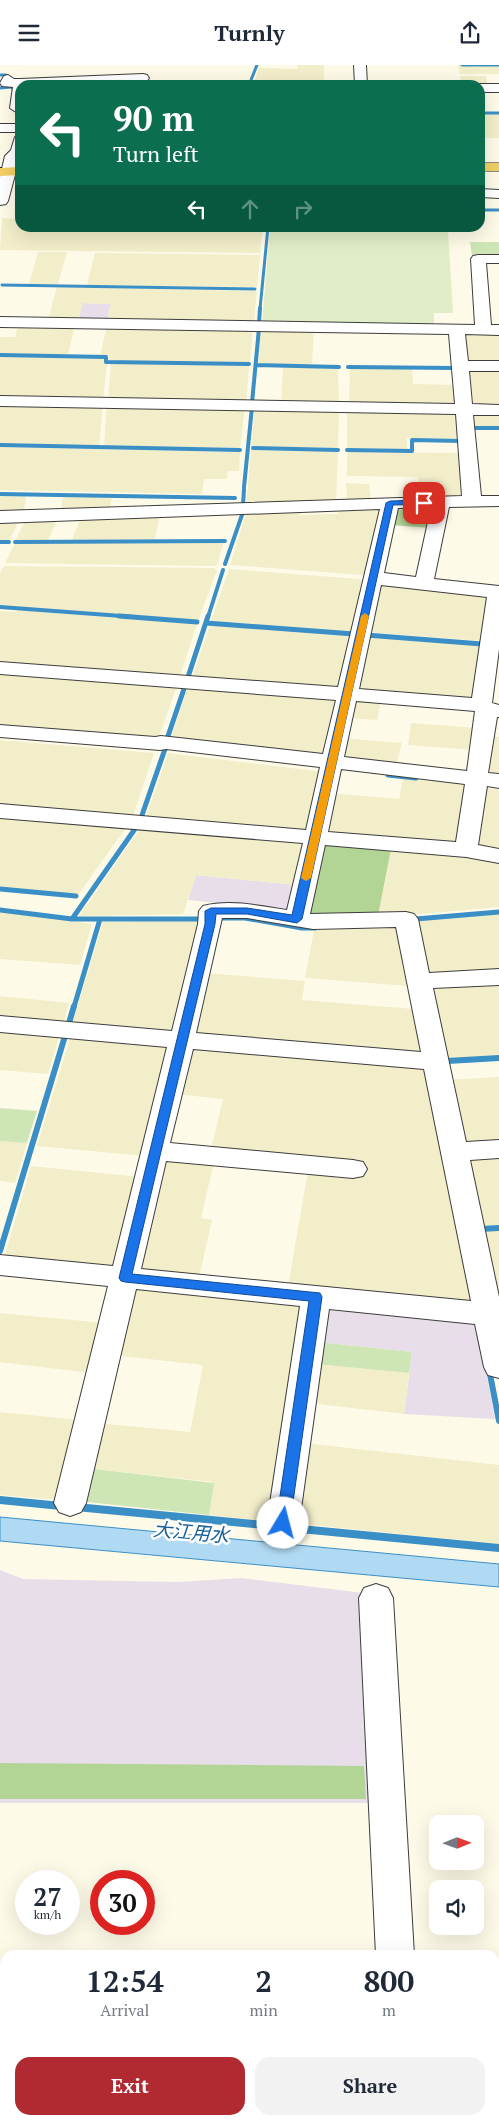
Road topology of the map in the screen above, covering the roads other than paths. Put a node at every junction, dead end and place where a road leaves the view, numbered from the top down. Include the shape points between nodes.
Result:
1 (64, 65) edge
2 (360, 65) edge
3 (15, 69) dead end
4 (144, 76) edge
5 (58, 80) edge
6 (75, 80) edge
7 (361, 80) edge
8 (15, 83) edge
9 (485, 88) edge
10 (499, 88) edge
11 (0, 107) edge
12 (15, 109) edge
13 (0, 127) edge
14 (15, 127) edge
15 (15, 154) edge
16 (485, 162) edge
17 (499, 162) edge
18 (9, 167) edge
19 (485, 167) edge
20 (499, 167) edge
21 (15, 191) edge
22 (485, 193) edge
23 (499, 194) edge
24 (1, 195) edge
25 (499, 259) edge
26 (480, 292) junction
27 (499, 293) edge
28 (0, 322) edge
29 (457, 329) junction
30 (491, 330) edge
31 (460, 366) junction
32 (499, 366) edge
33 (0, 401) edge
34 (464, 409) junction
35 (499, 410) edge
36 (499, 501) edge
37 (441, 502) junction
38 (472, 502) junction
39 (390, 503) junction
40 (0, 517) edge
41 (373, 578) junction
42 (424, 583) junction
43 (498, 592) edge
44 (0, 668) edge
45 (347, 694) junction
46 (489, 709) edge
47 (0, 731) edge
48 (332, 763) junction
49 (477, 777) junction
50 (499, 781) edge
51 (0, 811) edge
52 (315, 839) junction
53 (466, 850) junction
54 (499, 856) edge
55 (297, 919) junction
56 (499, 977) edge
57 (419, 981) junction
58 (0, 1024) edge
59 (182, 1040) junction
60 (436, 1062) junction
61 (499, 1149) edge
62 (155, 1151) junction
63 (455, 1152) junction
64 (353, 1169) dead end
65 (0, 1265) edge
66 (125, 1278) junction
67 (316, 1297) junction
68 (492, 1315) edge
69 (499, 1367) edge
70 (70, 1503) dead end
71 (283, 1523) dead end
72 (376, 1598) dead end
73 (395, 1950) edge

1 - 5 street
2 - 7 street
3 - 8 street via 6,83
4 - 6 street
9 - 10 street
11 - 12 street
13 - 14 street
15 - 18 street
16 - 17 main road
18 - 24 street
19 - 20 main road
21 - 24 street
22 - 23 street
25 - 26 street via 478,259
26 - 27 street
26 - 30 street
28 - 29 street
29 - 30 street
29 - 31 street
31 - 32 street
31 - 34 street
33 - 34 street
34 - 35 street
34 - 38 street
36 - 38 street
37 - 38 street
37 - 39 street
37 - 42 street
39 - 40 street
39 - 41 street
41 - 42 street
41 - 45 street
42 - 43 street
43 - 46 street
44 - 45 street
45 - 46 street
45 - 48 street
46 - 49 street
47 - 48 street via 161,743
48 - 49 street
48 - 52 street
49 - 50 street
49 - 53 street
51 - 52 street
52 - 53 street
52 - 55 street
53 - 54 street
55 - 57 street via 313,922 406,919
55 - 59 street via 247,911 211,911
56 - 57 street
57 - 60 street
58 - 59 street
59 - 60 street
59 - 62 street
60 - 63 street
61 - 63 street
62 - 64 street
62 - 66 street
63 - 68 street
65 - 66 street
66 - 67 street
66 - 70 street
67 - 68 street
67 - 71 street
68 - 69 street
72 - 73 street

